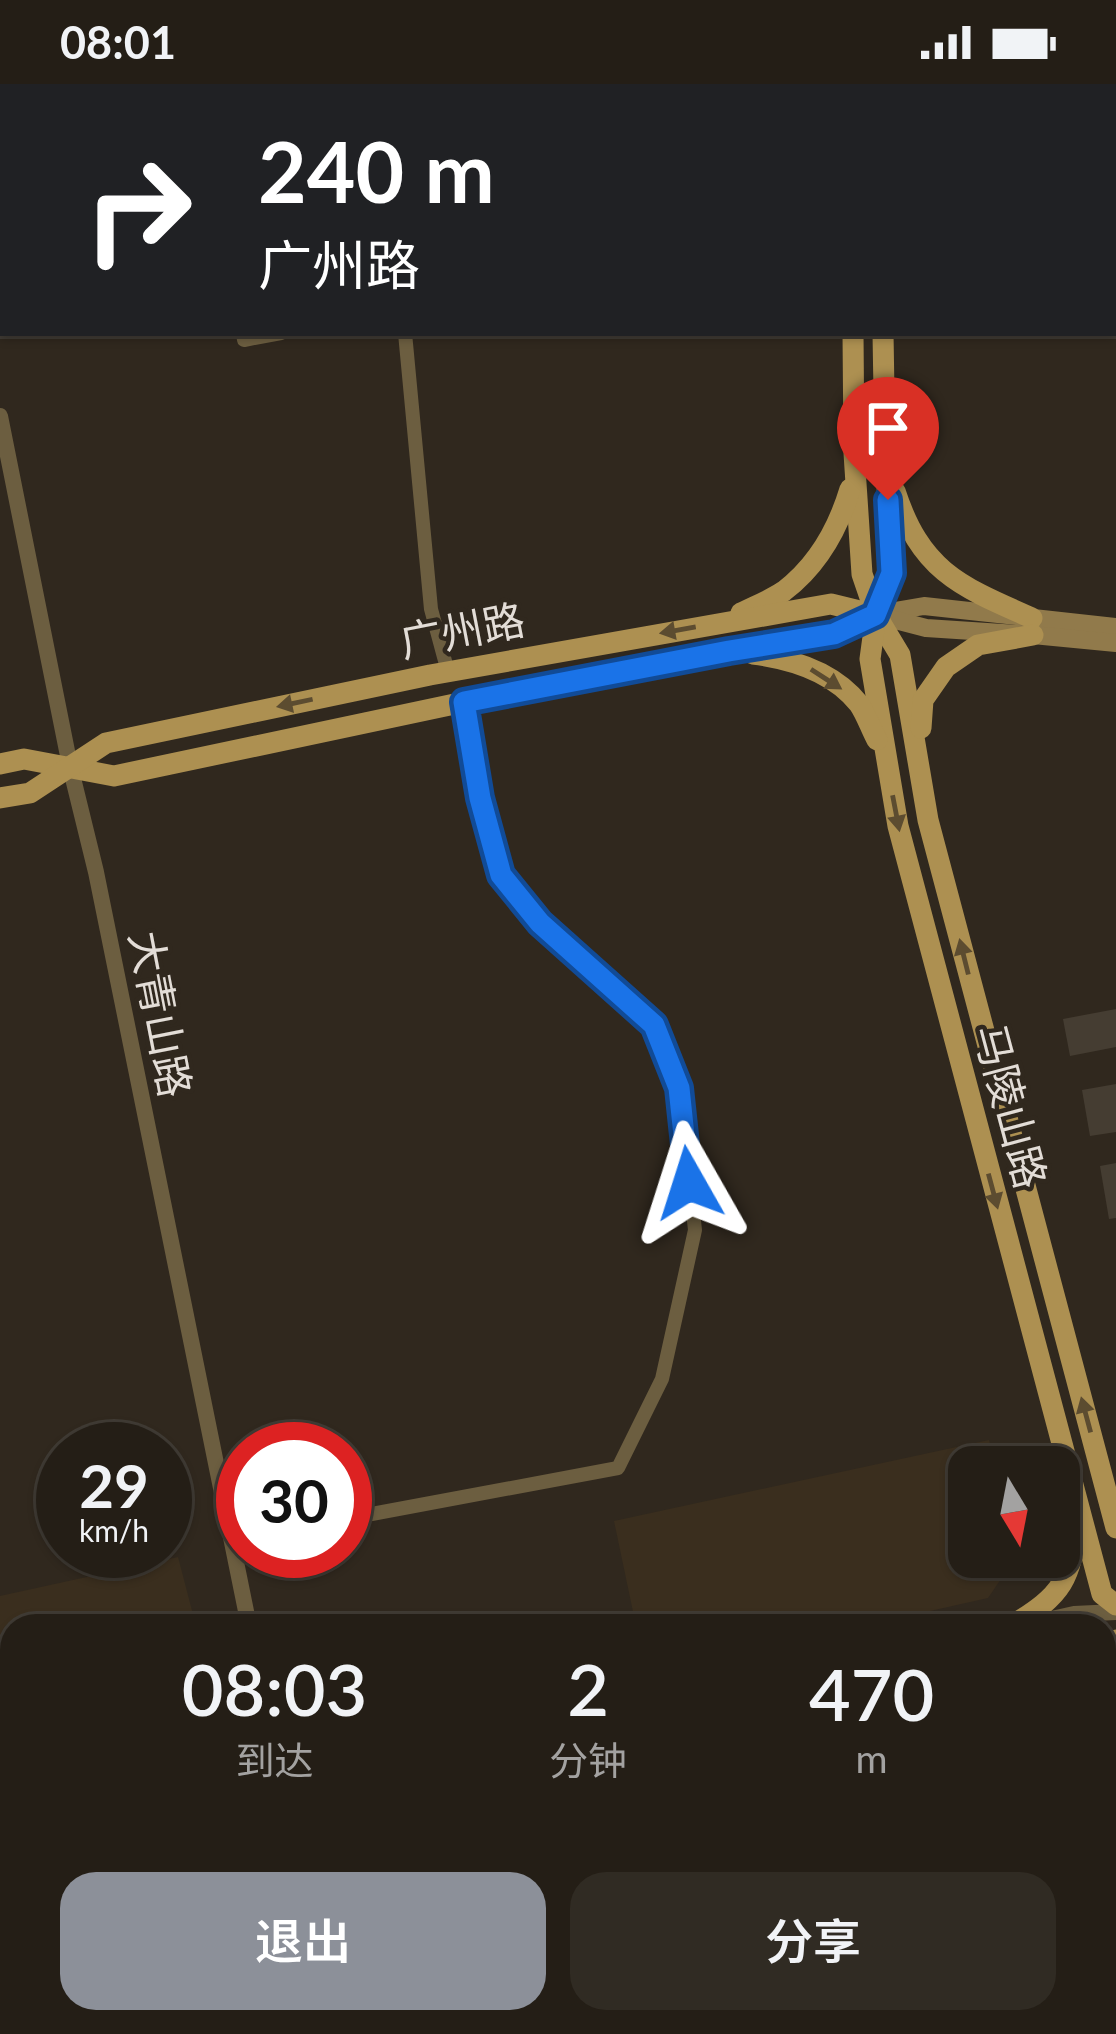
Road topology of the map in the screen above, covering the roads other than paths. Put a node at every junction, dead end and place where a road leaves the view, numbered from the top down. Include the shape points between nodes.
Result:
1 (405, 336) edge
2 (853, 336) edge
3 (884, 336) edge
4 (0, 416) edge
5 (886, 464) junction
6 (855, 471) junction
7 (875, 615) junction
8 (723, 622) junction
9 (1032, 627) junction
10 (1116, 627) edge
11 (1116, 643) edge
12 (729, 651) junction
13 (448, 672) junction
14 (464, 702) junction
15 (887, 760) junction
16 (0, 764) edge
17 (919, 764) junction
18 (70, 766) junction
19 (0, 798) edge
20 (216, 1439) edge
21 (1063, 1446) edge
22 (1112, 1502) edge
23 (1080, 1512) edge
24 (372, 1514) edge
25 (1116, 1528) edge
26 (242, 1578) edge
27 (1066, 1578) edge
28 (1116, 1610) edge
29 (247, 1614) edge
30 (1033, 1614) edge
31 (1073, 1614) edge

1 - 13 street via 430,609
2 - 6 main road, 马陵山路
3 - 5 main road, 马陵山路
4 - 18 street, 大青山路
5 - 7 main road, 马陵山路 via 892,573
5 - 9 main road via 906,525 933,563
6 - 7 main road, 马陵山路 via 862,574
6 - 8 main road via 840,523 814,562 783,592
7 - 8 main road, 广州路 via 831,604
7 - 9 main road, 广州路 via 926,628
7 - 12 main road, 广州路 via 834,634
7 - 15 main road, 马陵山路 via 870,659
7 - 17 main road, 马陵山路 via 900,655
8 -> 13 main road, 广州路
9 - 10 main road, 广州路
9 - 11 main road, 广州路
9 - 17 main road via 978,645 946,667 923,700
12 - 14 main road, 广州路
12 -> 15 main road via 788,659 828,676 859,704
13 -> 18 main road, 广州路 via 106,743
14 - 18 main road, 广州路 via 114,776
14 - 24 street via 501,875 540,923 654,1025 679,1088 695,1230 662,1379 618,1468
15 -> 21 main road, 马陵山路
16 - 18 main road, 广州路
22 -> 17 main road, 马陵山路 via 1007,1125
18 - 19 main road, 广州路 via 30,793
18 - 20 street, 大青山路
22 - 25 main road, 马陵山路
23 - 28 main road, 马陵山路 via 1102,1594
26 - 29 street, 大青山路
27 - 30 main road
28 - 31 street

